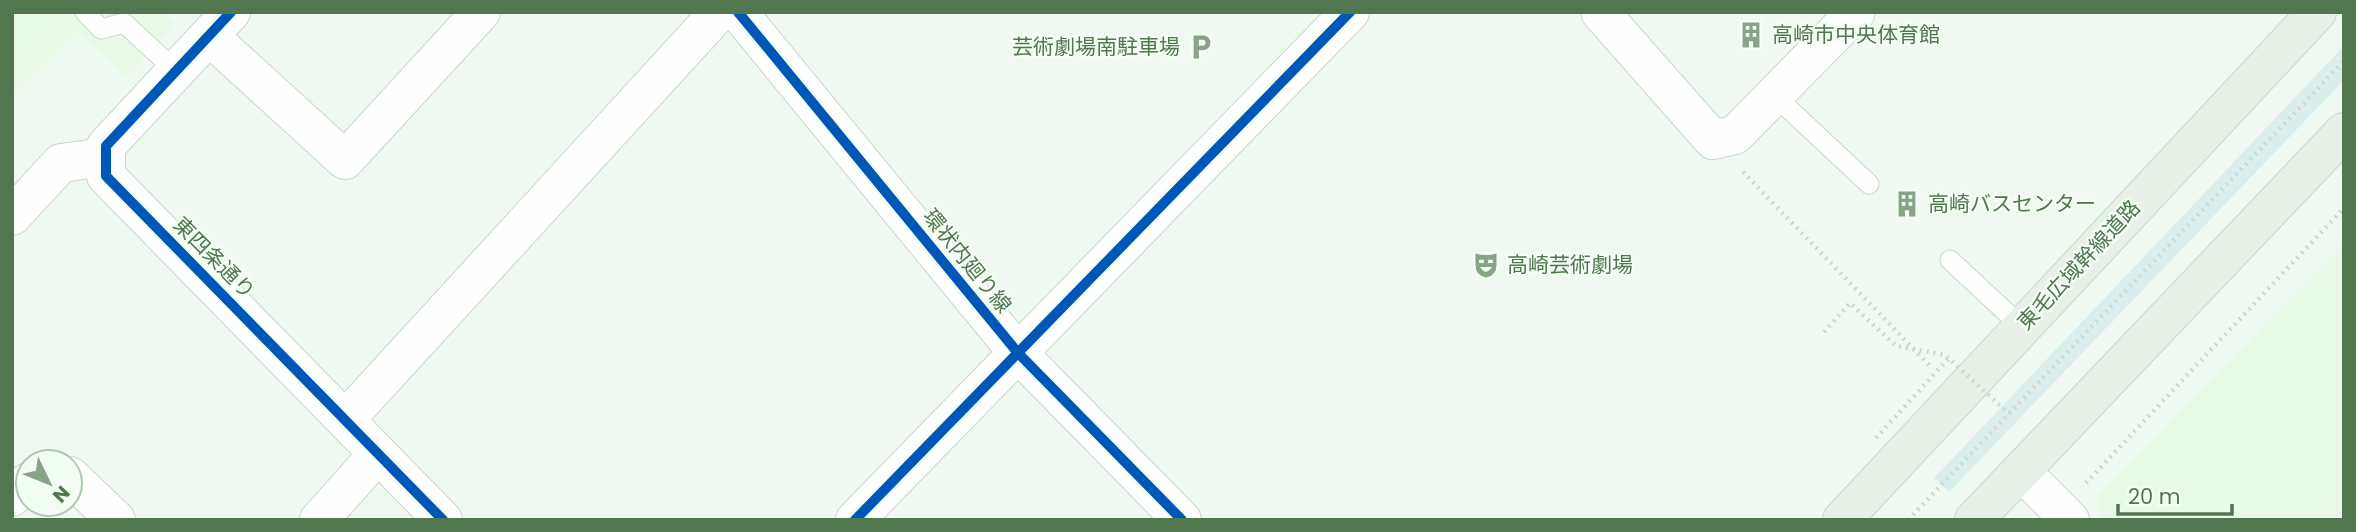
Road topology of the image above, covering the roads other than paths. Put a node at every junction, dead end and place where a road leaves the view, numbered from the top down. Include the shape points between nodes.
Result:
1 (85, 12) edge
2 (481, 12) edge
3 (719, 12) edge
4 (738, 12) edge
5 (1350, 12) edge
6 (1600, 12) edge
7 (1856, 12) edge
8 (2318, 12) edge
9 (220, 24) edge
10 (176, 71) junction
11 (1775, 96) junction
12 (2344, 132) edge
13 (106, 157) junction
14 (1869, 184) dead end
15 (12, 216) edge
16 (1950, 260) dead end
17 (2021, 326) junction
18 (1018, 353) junction
19 (346, 419) junction
20 (378, 454) junction
21 (2021, 471) junction
22 (84, 489) edge
23 (2065, 515) edge
24 (116, 520) edge
25 (319, 520) edge
26 (443, 520) edge
27 (855, 520) edge
28 (1182, 520) edge
29 (1842, 520) edge
30 (1974, 520) edge

1 - 10 lane via 101,29 124,23
2 - 9 street via 345,160
3 - 19 street
4 - 18 street, 環状内廻り線
5 - 18 street
6 - 11 street via 1713,140 1735,135
7 - 11 street
8 - 17 highway, 東毛広域幹線道路
9 - 10 street
10 - 13 street via 106,146
11 - 14 lane
12 - 21 highway
13 - 15 street via 61,163
13 - 19 street, 東四条通り via 106,176
16 - 17 lane
17 - 29 highway, 東毛広域幹線道路
18 - 27 street
18 - 28 street, 環状内廻り線
19 - 20 street, 東四条通り
20 - 25 street
20 - 26 street, 東四条通り
21 - 23 street
21 - 30 highway
22 - 24 street

